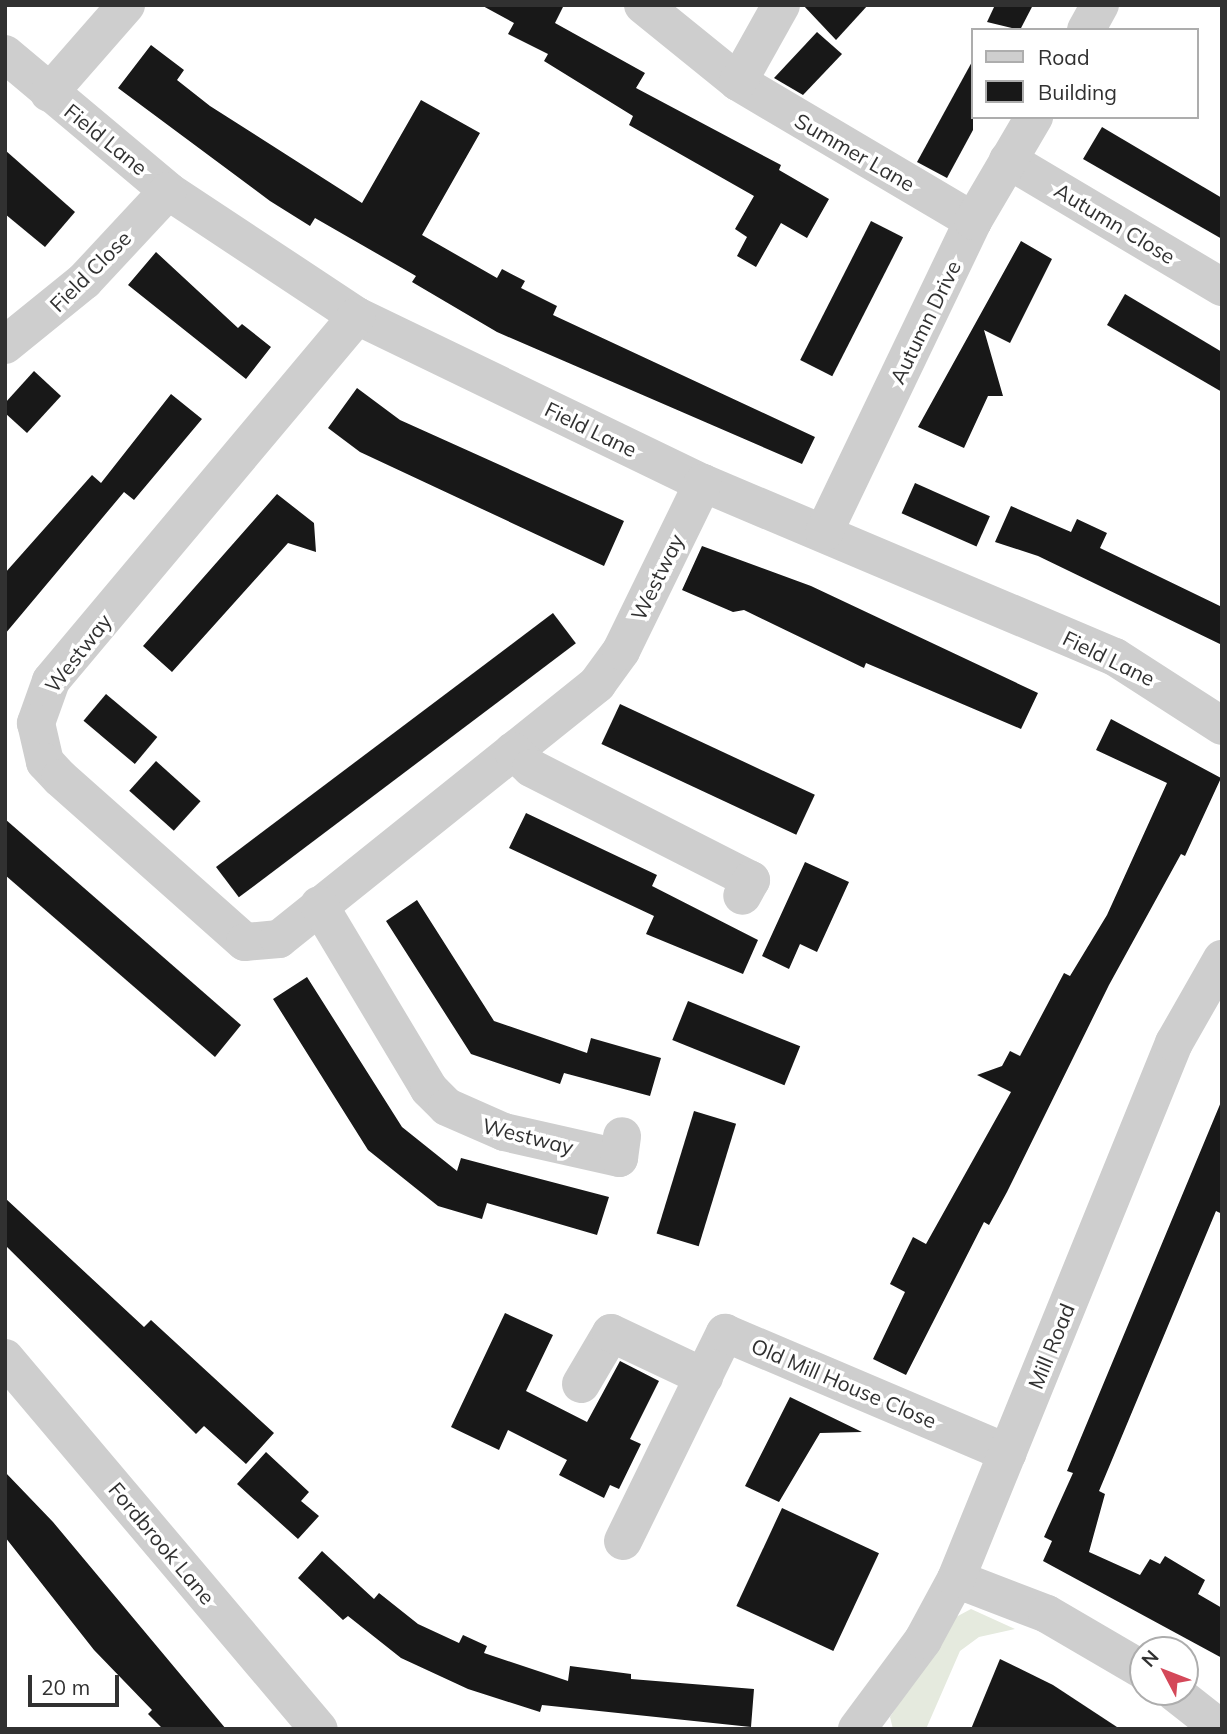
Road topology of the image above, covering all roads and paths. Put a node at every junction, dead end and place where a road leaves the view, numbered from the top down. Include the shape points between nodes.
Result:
1 (126, 5) edge
2 (643, 5) edge
3 (1100, 5) edge
4 (773, 18) edge
5 (1087, 28) edge
6 (697, 51) junction
7 (5, 54) edge
8 (737, 82) junction
9 (50, 93) junction
10 (1033, 119) edge
11 (1008, 160) junction
12 (168, 191) junction
13 (973, 221) junction
14 (1222, 287) edge
15 (357, 316) junction
16 (5, 345) edge
17 (703, 483) junction
18 (824, 532) junction
19 (1222, 726) edge
20 (513, 751) junction
21 (742, 896) dead end
22 (319, 905) junction
23 (1222, 958) edge
24 (622, 1136) dead end
25 (5, 1357) edge
26 (704, 1377) junction
27 (581, 1384) dead end
28 (1008, 1453) junction
29 (624, 1541) dead end
30 (956, 1579) junction
31 (1129, 1662) edge
32 (1191, 1706) edge
33 (863, 1727) edge
34 (319, 1729) edge
35 (1220, 1729) edge

1 - 9 street
2 - 6 street, Summer Lane
3 - 5 street
4 - 6 street
4 - 8 street
6 - 8 street, Summer Lane
7 - 9 street, Field Lane
8 - 13 street, Summer Lane
9 - 12 street, Field Lane
10 - 11 street, Autumn Drive
11 - 13 street, Autumn Drive
11 - 14 street, Autumn Close
12 - 15 street, Field Lane
12 - 16 street, Field Close via 84,281
13 - 18 street, Autumn Drive
15 - 17 street, Field Lane
15 - 22 street, Westway via 51,681 36,723 46,762 60,778 245,942 279,939
17 - 18 street, Field Lane
17 - 20 street, Westway via 609,671
18 - 19 street, Field Lane via 1115,657
20 - 21 street via 531,768 751,880
20 - 22 street, Westway
22 - 24 street, Westway via 429,1089 447,1107 504,1132 619,1158
23 - 28 street, Mill Road via 1174,1043
25 - 34 street, Fordbrook Lane
26 - 27 street via 611,1332
26 - 28 street, Old Mill House Close via 725,1333
26 - 29 street, Old Mill House Close
28 - 30 street, Mill Road
30 - 31 street via 1047,1615
30 - 33 street, Mill Road via 923,1640
32 - 35 street

